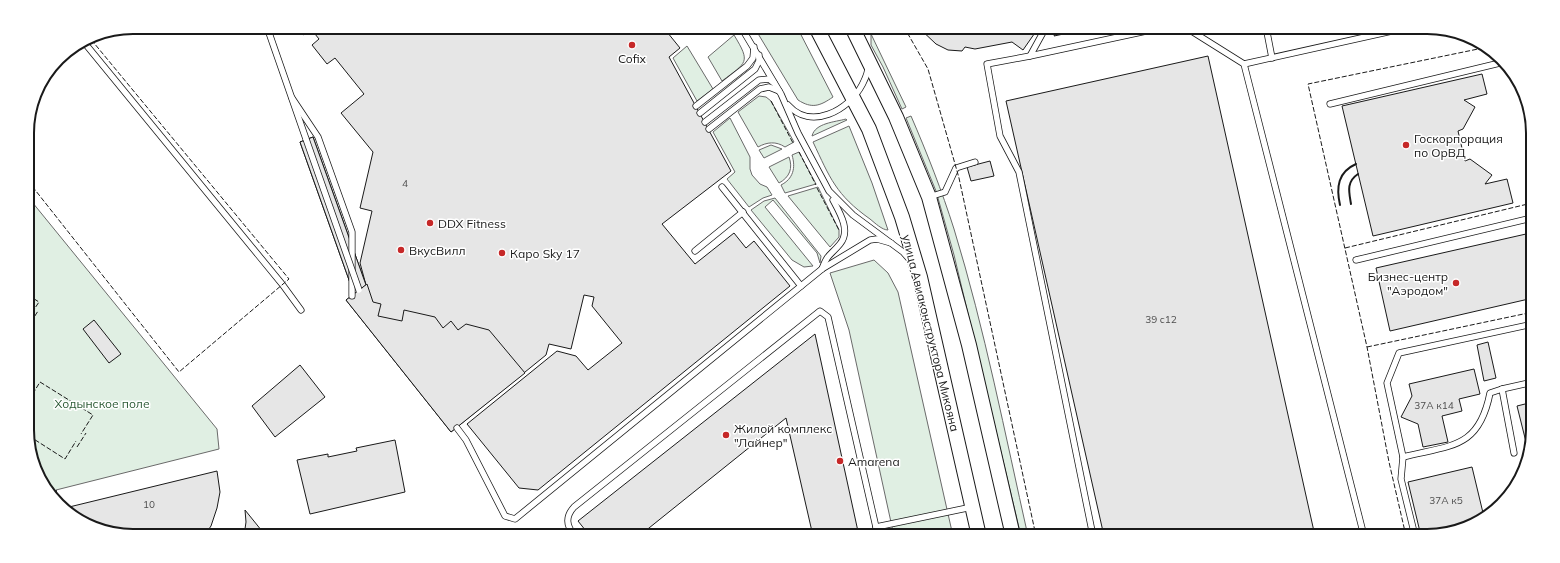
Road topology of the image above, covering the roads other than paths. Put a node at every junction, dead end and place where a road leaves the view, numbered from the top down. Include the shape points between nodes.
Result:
1 (269, 34) edge
2 (746, 34) edge
3 (820, 34) edge
4 (859, 34) edge
5 (1042, 34) edge
6 (1132, 34) edge
7 (1196, 34) edge
8 (1267, 34) edge
9 (1379, 34) edge
10 (87, 45) edge
11 (753, 45) junction
12 (865, 52) junction
13 (758, 53) junction
14 (1030, 56) junction
15 (1272, 58) junction
16 (1244, 64) junction
17 (1498, 64) edge
18 (775, 84) junction
19 (781, 94) junction
20 (292, 98) junction
21 (854, 98) junction
22 (785, 102) junction
23 (1330, 104) dead end
24 (696, 106) dead end
25 (700, 113) dead end
26 (704, 122) dead end
27 (709, 129) dead end
28 (975, 162) dead end
29 (722, 187) dead end
30 (829, 191) junction
31 (929, 197) junction
32 (742, 212) junction
33 (1526, 219) edge
34 (891, 243) junction
35 (695, 251) dead end
36 (1356, 260) dead end
37 (822, 269) junction
38 (920, 277) junction
39 (801, 286) junction
40 (359, 290) dead end
41 (352, 296) dead end
42 (301, 310) dead end
43 (1526, 326) edge
44 (1526, 384) edge
45 (1502, 389) junction
46 (457, 428) dead end
47 (1514, 453) dead end
48 (1403, 457) junction
49 (973, 507) junction
50 (876, 526) junction
51 (569, 529) edge
52 (877, 529) edge
53 (978, 529) edge
54 (1011, 529) edge
55 (1092, 529) edge
56 (1362, 529) edge
57 (1413, 529) edge

1 - 20 lane
2 - 11 lane
3 - 21 street, улица Авиаконструктора Микояна
4 - 12 street
5 - 14 lane
6 - 14 lane
7 - 16 lane
8 - 15 lane
9 - 15 lane
10 - 42 lane
11 - 13 lane
11 - 24 lane via 754,54 747,66
12 - 21 lane via 868,70 866,79
12 - 31 street via 896,117
13 - 18 lane
13 - 25 lane via 759,61 755,69
14 - 55 lane via 987,64 1000,136 1018,172
15 - 16 lane
16 - 56 lane
17 - 23 lane
18 - 19 lane
18 - 26 lane via 769,80 759,80
19 - 22 lane
19 - 27 lane via 766,86
20 - 40 lane, bridge
20 - 41 lane via 318,137 352,232
21 - 22 lane via 836,112 819,116 800,114
21 - 38 street, улица Авиаконструктора Микояна via 869,129 902,217
22 - 30 lane via 798,133
28 - 31 lane via 956,168 945,192
29 - 32 lane
30 - 34 lane via 853,215
30 - 37 lane via 845,233 844,240 827,255
31 - 54 street via 971,353
32 - 35 lane
32 - 39 lane
33 - 36 lane
34 - 37 lane via 870,240
34 - 38 lane via 911,261
37 - 39 lane
38 - 49 street, улица Авиаконструктора Микояна
39 - 46 lane via 515,519 505,516 466,440
43 - 48 lane via 1399,353 1387,383
44 - 45 lane
45 - 47 lane
45 - 48 lane via 1490,393 1482,422 1473,435 1459,443
48 - 57 lane via 1401,479
49 - 50 lane
49 - 53 street, улица Авиаконструктора Микояна
50 - 51 lane via 828,317 820,311 574,507 567,520
50 - 52 lane

